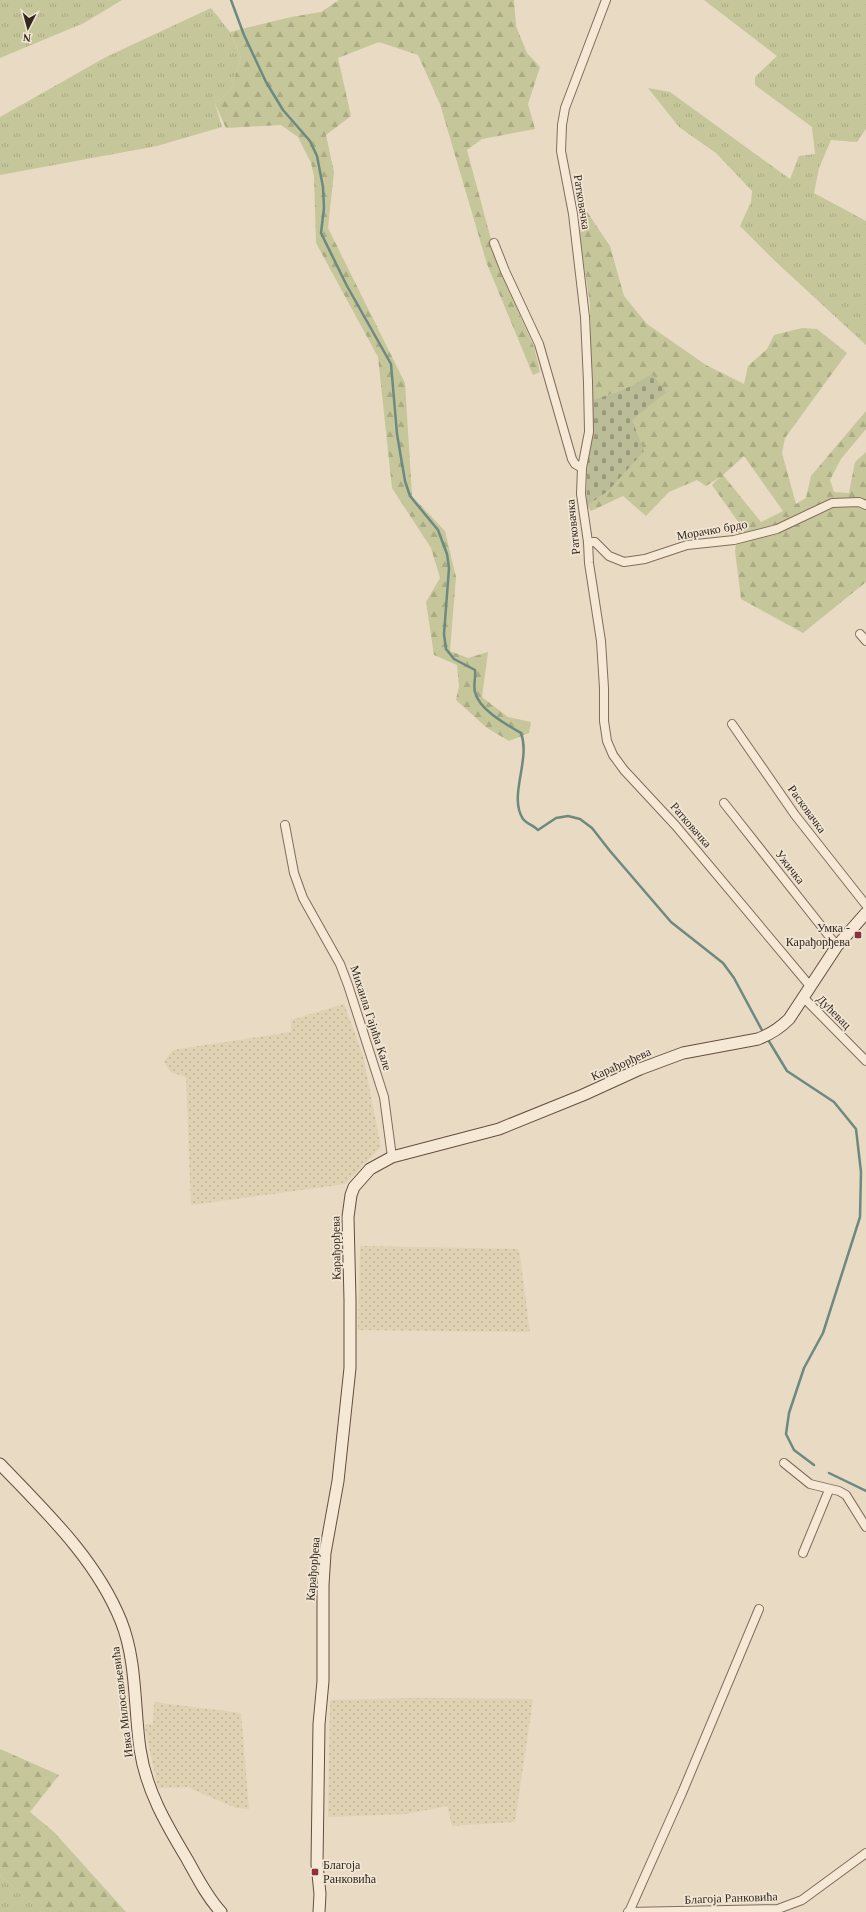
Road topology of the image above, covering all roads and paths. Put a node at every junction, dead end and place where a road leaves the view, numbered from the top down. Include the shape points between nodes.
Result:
1 (606, 0) edge
2 (494, 243) dead end
3 (582, 468) junction
4 (866, 505) edge
5 (588, 542) junction
6 (860, 634) dead end
7 (866, 641) edge
8 (732, 724) dead end
9 (724, 803) dead end
10 (285, 825) dead end
11 (866, 905) edge
12 (866, 913) edge
13 (837, 946) junction
14 (810, 986) junction
15 (803, 997) junction
16 (866, 1061) edge
17 (392, 1157) junction
18 (784, 1463) dead end
19 (0, 1464) edge
20 (829, 1490) junction
21 (866, 1527) edge
22 (803, 1553) dead end
23 (759, 1609) dead end
24 (866, 1853) edge
25 (745, 1911) edge
26 (221, 1912) edge
27 (319, 1912) edge
28 (629, 1912) edge

1 - 3 street, Ратковачка via 572,87 562,125 561,151 573,214 585,317 589,432
2 - 3 street via 539,344 572,459
3 - 5 street, Ратковачка via 581,494
4 - 5 street, Морачко брдо via 858,502 832,503 777,529 734,540 687,545 645,559 624,562 608,556 596,542
5 - 14 street, Ратковачка via 601,641 604,721 607,741 613,755 695,848
6 - 7 street
8 - 11 street, Расковачка via 795,815
9 - 13 street, Ужичка
10 - 17 street, Михаила Гајића Кале via 294,873 301,892 340,964 348,985 384,1097
12 - 13 street, Карађорђева
13 - 14 street, Карађорђева
14 - 15 street, Карађорђева
15 - 16 street, Дућевац
15 - 17 street, Карађорђева via 786,1022 763,1037 683,1053 499,1129
17 - 27 street, Карађорђева via 370,1169 358,1181 351,1196 348,1218 350,1368 338,1481 325,1553 323,1585 323,1681 319,1724
18 - 20 street via 810,1484
19 - 26 street, Ивка Милосављевића via 76,1547 114,1607 129,1644 140,1749 150,1791 196,1875
20 - 21 street via 846,1495
20 - 22 street
23 - 28 street
24 - 25 street, Благоја Ранковића via 802,1900 778,1909
25 - 28 street, Благоја Ранковића

